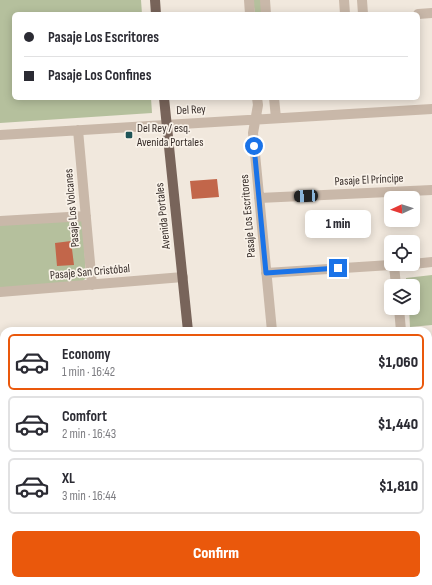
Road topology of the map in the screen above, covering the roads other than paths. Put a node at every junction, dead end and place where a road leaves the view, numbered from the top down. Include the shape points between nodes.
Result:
1 (155, 0) edge
2 (249, 0) edge
3 (265, 0) edge
4 (344, 0) edge
5 (362, 0) edge
6 (156, 12) edge
7 (250, 12) edge
8 (266, 12) edge
9 (346, 12) edge
10 (363, 12) edge
11 (432, 13) edge
12 (420, 14) edge
13 (164, 100) edge
14 (257, 100) edge
15 (274, 100) edge
16 (432, 109) edge
17 (276, 118) junction
18 (255, 119) junction
19 (167, 124) junction
20 (78, 130) junction
21 (0, 135) edge
22 (432, 190) edge
23 (259, 198) junction
24 (86, 216) junction
25 (0, 221) edge
26 (432, 262) edge
27 (420, 263) edge
28 (384, 266) edge
29 (266, 273) junction
30 (182, 277) junction
31 (92, 285) junction
32 (0, 292) edge
33 (400, 315) edge
34 (188, 327) edge
35 (272, 327) edge
36 (401, 327) edge

1 - 6 main road
2 - 7 street
3 - 8 street
4 - 9 street
5 - 10 street
11 - 12 street
13 - 19 main road, Avenida Portales
14 - 18 street, Pasaje Los Escritores
15 - 17 street
16 - 17 street, Del Rey
17 - 18 street, Del Rey
18 - 19 street, Del Rey
18 - 23 street, Pasaje Los Escritores via 253,133
19 - 20 street, Del Rey
19 - 30 main road, Avenida Portales
20 - 21 street, Del Rey
20 - 24 street, Pasaje Los Volcanes
22 - 23 street, Pasaje El Príncipe
23 - 29 street, Pasaje Los Escritores
24 - 25 street
24 - 31 street, Pasaje Los Volcanes
26 - 27 street
28 - 29 street
29 - 35 street, Pasaje Los Escritores
30 - 31 street, Pasaje San Cristóbal
30 - 34 main road, Avenida Portales
31 - 32 street, Pasaje San Cristóbal
33 - 36 street

